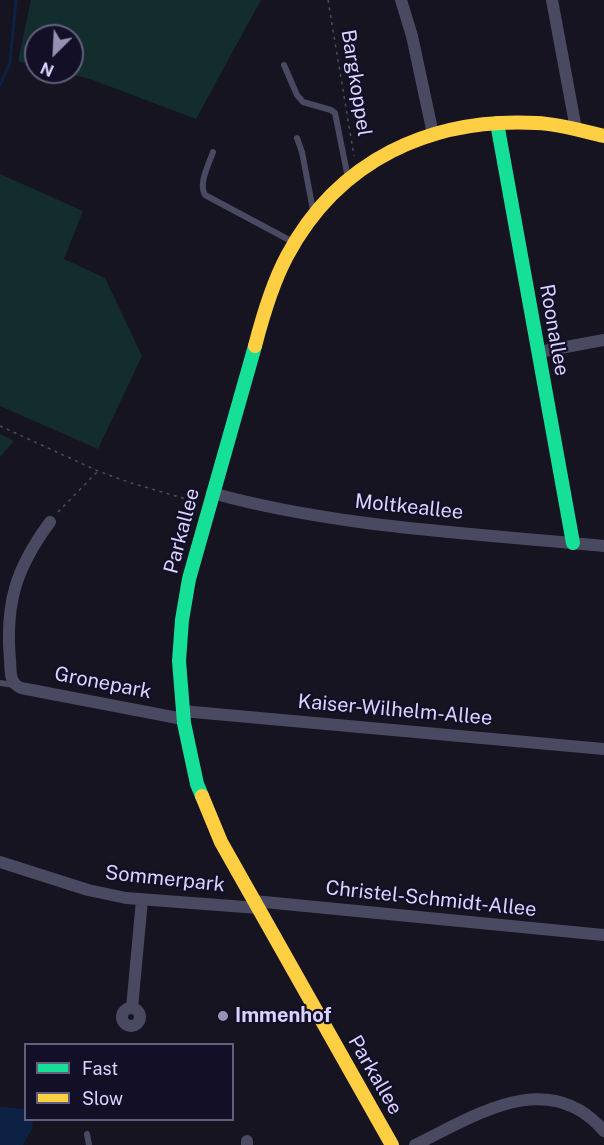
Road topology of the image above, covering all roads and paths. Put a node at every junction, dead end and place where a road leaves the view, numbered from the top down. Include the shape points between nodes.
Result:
1 (328, 0) edge
2 (401, 0) edge
3 (552, 0) edge
4 (284, 64) dead end
5 (497, 123) junction
6 (576, 129) junction
7 (433, 134) junction
8 (604, 136) edge
9 (297, 138) dead end
10 (213, 152) dead end
11 (352, 174) junction
12 (314, 214) junction
13 (294, 243) junction
14 (604, 340) edge
15 (539, 352) junction
16 (0, 426) edge
17 (98, 471) junction
18 (210, 499) junction
19 (50, 522) joint
20 (573, 543) junction
21 (604, 546) edge
22 (0, 683) edge
23 (15, 685) junction
24 (183, 715) junction
25 (604, 749) edge
26 (0, 862) edge
27 (142, 900) junction
28 (256, 905) junction
29 (604, 935) edge
30 (132, 1008) dead end
31 (604, 1131) edge
32 (87, 1134) dead end
33 (89, 1145) edge
34 (392, 1145) edge
35 (415, 1145) edge

1 - 11 path, Bargkoppel
2 - 7 street
3 - 6 street
4 - 11 lane via 303,102 335,113
5 - 6 street, Parkallee via 539,123
5 - 7 street, Parkallee
5 - 15 street, Roonallee
6 - 8 street, Parkallee
7 - 11 street, Parkallee via 392,150
9 - 12 lane
10 - 13 lane via 203,184 205,195
11 - 12 street, Parkallee
12 - 13 street, Parkallee
13 - 18 street, Parkallee via 264,307
14 - 15 street
15 - 20 street, Roonallee
16 - 17 path
17 - 18 path via 147,488
17 - 19 path
18 - 20 street, Moltkeallee via 348,520
18 - 24 street, Parkallee via 182,620 179,661
19 - 23 street via 24,562 11,599 8,637
20 - 21 street, Moltkeallee
22 - 23 lane, Gronepark
23 - 24 street, Gronepark
24 - 25 street, Kaiser-Wilhelm-Allee
24 - 28 street, Parkallee via 204,803
26 - 27 street, Sommerpark via 88,890
27 - 28 street, Sommerpark
27 - 30 street
28 - 29 street, Christel-Schmidt-Allee
28 - 34 street, Parkallee
31 - 35 street via 585,1113 567,1104 526,1099 497,1105
32 - 33 lane

